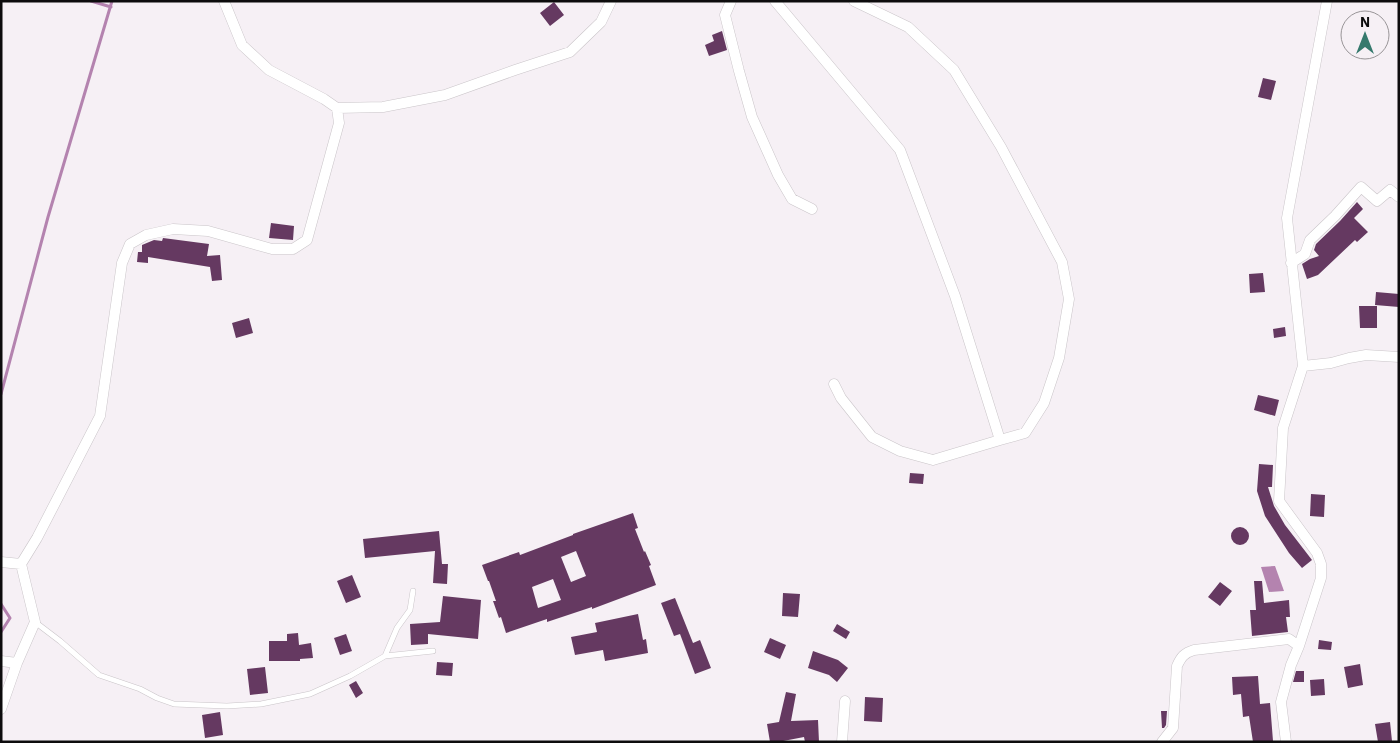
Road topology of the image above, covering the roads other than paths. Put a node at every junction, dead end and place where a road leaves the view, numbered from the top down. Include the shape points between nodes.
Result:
1 (224, 1) edge
2 (611, 1) edge
3 (731, 1) edge
4 (775, 1) edge
5 (854, 1) edge
6 (1327, 1) edge
7 (336, 108) junction
8 (1399, 198) edge
9 (812, 209) dead end
10 (1291, 263) junction
11 (1399, 357) edge
12 (1302, 366) junction
13 (834, 384) dead end
14 (1000, 440) junction
15 (1, 562) edge
16 (21, 564) junction
17 (413, 591) dead end
18 (35, 622) junction
19 (1299, 646) junction
20 (433, 651) dead end
21 (385, 656) junction
22 (1, 661) edge
23 (17, 662) junction
24 (845, 701) dead end
25 (1, 710) edge
26 (842, 742) edge
27 (1162, 742) edge
28 (1286, 742) edge

1 - 7 street via 242,45 268,70
2 - 7 street via 601,22 570,52 445,95 383,107
3 - 9 street via 725,15 752,117 792,199
4 - 14 street via 900,150 955,296
5 - 14 street via 908,26 954,70 1001,147 1062,262 1069,299 1059,358 1044,403 1024,433
6 - 10 street via 1287,218
7 - 16 street via 339,123 307,240 293,249 272,249 208,231 173,229 146,235 130,244 122,263 100,416
8 - 10 street via 1390,190 1377,201 1361,187 1310,240 1305,254
10 - 12 street
11 - 12 street via 1366,355 1331,364
12 - 19 street via 1283,428 1279,501 1317,553 1321,564 1321,578
13 - 14 street via 872,437 900,451 933,460
15 - 16 street
16 - 18 street
17 - 21 lane via 410,610 397,628
18 - 21 lane via 99,675 174,704 261,704 310,694
18 - 23 street
19 - 27 street via 1289,639 1185,653 1177,666 1173,728
19 - 28 street via 1281,702
20 - 21 lane
22 - 23 street
23 - 25 street
24 - 26 street

